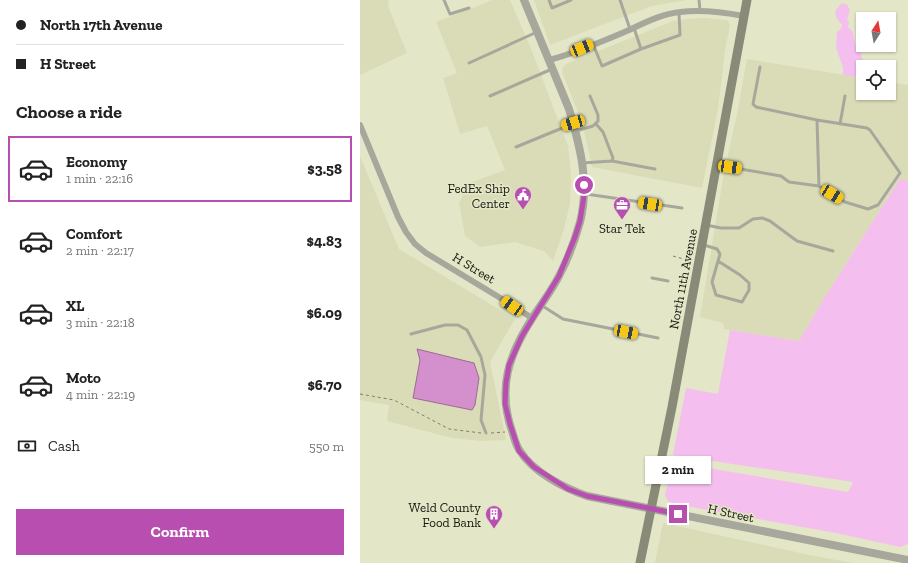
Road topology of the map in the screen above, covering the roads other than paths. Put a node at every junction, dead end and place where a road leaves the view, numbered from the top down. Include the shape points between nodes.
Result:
1 (444, 0) edge
2 (524, 0) edge
3 (549, 0) edge
4 (571, 0) edge
5 (620, 0) edge
6 (699, 0) edge
7 (747, 0) edge
8 (470, 8) dead end
9 (700, 10) junction
10 (679, 12) junction
11 (744, 16) junction
12 (632, 28) junction
13 (536, 32) junction
14 (593, 44) junction
15 (641, 49) junction
16 (548, 60) junction
17 (469, 63) dead end
18 (760, 67) dead end
19 (552, 69) junction
20 (490, 96) dead end
21 (590, 96) dead end
22 (845, 96) dead end
23 (817, 120) junction
24 (596, 124) junction
25 (840, 124) junction
26 (360, 125) edge
27 (574, 127) junction
28 (516, 147) dead end
29 (612, 161) junction
30 (582, 163) junction
31 (717, 166) junction
32 (655, 169) dead end
33 (819, 186) junction
34 (584, 193) junction
35 (682, 208) dead end
36 (706, 225) junction
37 (702, 244) junction
38 (833, 250) dead end
39 (718, 261) junction
40 (652, 278) dead end
41 (668, 281) dead end
42 (541, 305) junction
43 (532, 318) junction
44 (411, 334) dead end
45 (658, 338) dead end
46 (486, 433) road end
47 (651, 509) junction
48 (908, 560) edge
49 (640, 563) edge

1 - 8 lane via 450,14
2 - 13 street
3 - 4 lane via 552,8
5 - 12 lane
6 - 9 lane
7 - 11 main road, North 11th Avenue
9 - 10 street
9 - 11 street
10 - 12 street via 660,16
10 - 15 lane via 680,35
11 - 31 main road, North 11th Avenue
12 - 14 street
12 - 15 lane
13 - 16 street
13 - 17 lane
14 - 15 lane via 602,66
14 - 16 street
16 - 19 street
18 - 23 lane via 753,104 756,107
19 - 20 lane
19 - 27 street
21 - 24 lane via 598,115
22 - 25 lane
23 - 25 lane
23 - 33 lane
24 - 27 lane
24 - 29 lane via 603,132
25 - 33 lane via 870,130 900,173 878,205 868,209 845,202
26 - 43 street, H Street via 398,217 415,244
27 - 28 lane via 565,126
27 - 30 street
29 - 30 lane
29 - 32 lane
30 - 34 street
31 - 33 lane via 781,176 789,182
31 - 36 main road, North 11th Avenue
34 - 35 lane
34 - 42 street via 575,237 559,276
36 - 37 main road, North 11th Avenue
36 - 38 lane via 739,228 762,218 797,241
37 - 39 lane via 717,249 720,254
37 - 47 main road, North 11th Avenue
39 - 39 lane via 749,283 749,290 742,302 716,295 712,282
40 - 41 lane
42 - 43 street
42 - 45 lane via 563,319
43 - 47 street, H Street via 509,365 506,383 505,404 519,451 534,467 568,489 587,496
44 - 46 lane via 445,325 458,325 467,330 481,357 485,375 481,420
47 - 48 street, H Street
47 - 49 main road, North 11th Avenue

